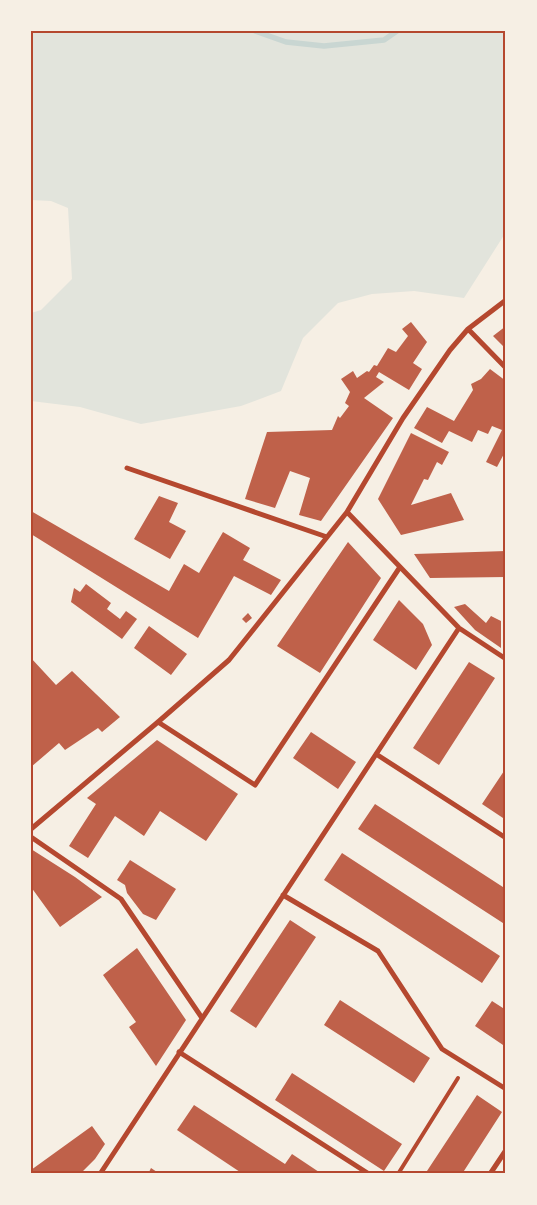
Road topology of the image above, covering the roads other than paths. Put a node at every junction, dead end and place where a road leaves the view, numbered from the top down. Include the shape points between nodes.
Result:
1 (506, 300) edge
2 (468, 328) junction
3 (506, 368) edge
4 (127, 468) dead end
5 (347, 512) junction
6 (327, 537) junction
7 (400, 567) junction
8 (459, 628) junction
9 (506, 659) edge
10 (158, 722) junction
11 (376, 754) junction
12 (31, 829) edge
13 (31, 837) edge
14 (506, 838) edge
15 (283, 895) junction
16 (202, 1018) junction
17 (179, 1052) junction
18 (458, 1078) dead end
19 (506, 1089) edge
20 (506, 1150) edge
21 (100, 1174) edge
22 (369, 1174) edge
23 (398, 1174) edge
24 (491, 1174) edge

1 - 2 street
2 - 3 street
2 - 5 street via 403,418
4 - 6 street
5 - 6 street
5 - 7 street
6 - 10 street via 229,660
7 - 8 street
7 - 10 street via 254,785
8 - 9 street
8 - 11 street
10 - 12 street
11 - 14 street
11 - 15 street
13 - 16 street via 121,899
15 - 16 street
15 - 19 street via 378,952 442,1049
16 - 17 street
17 - 21 street
17 - 22 street
18 - 23 lane
20 - 24 street

